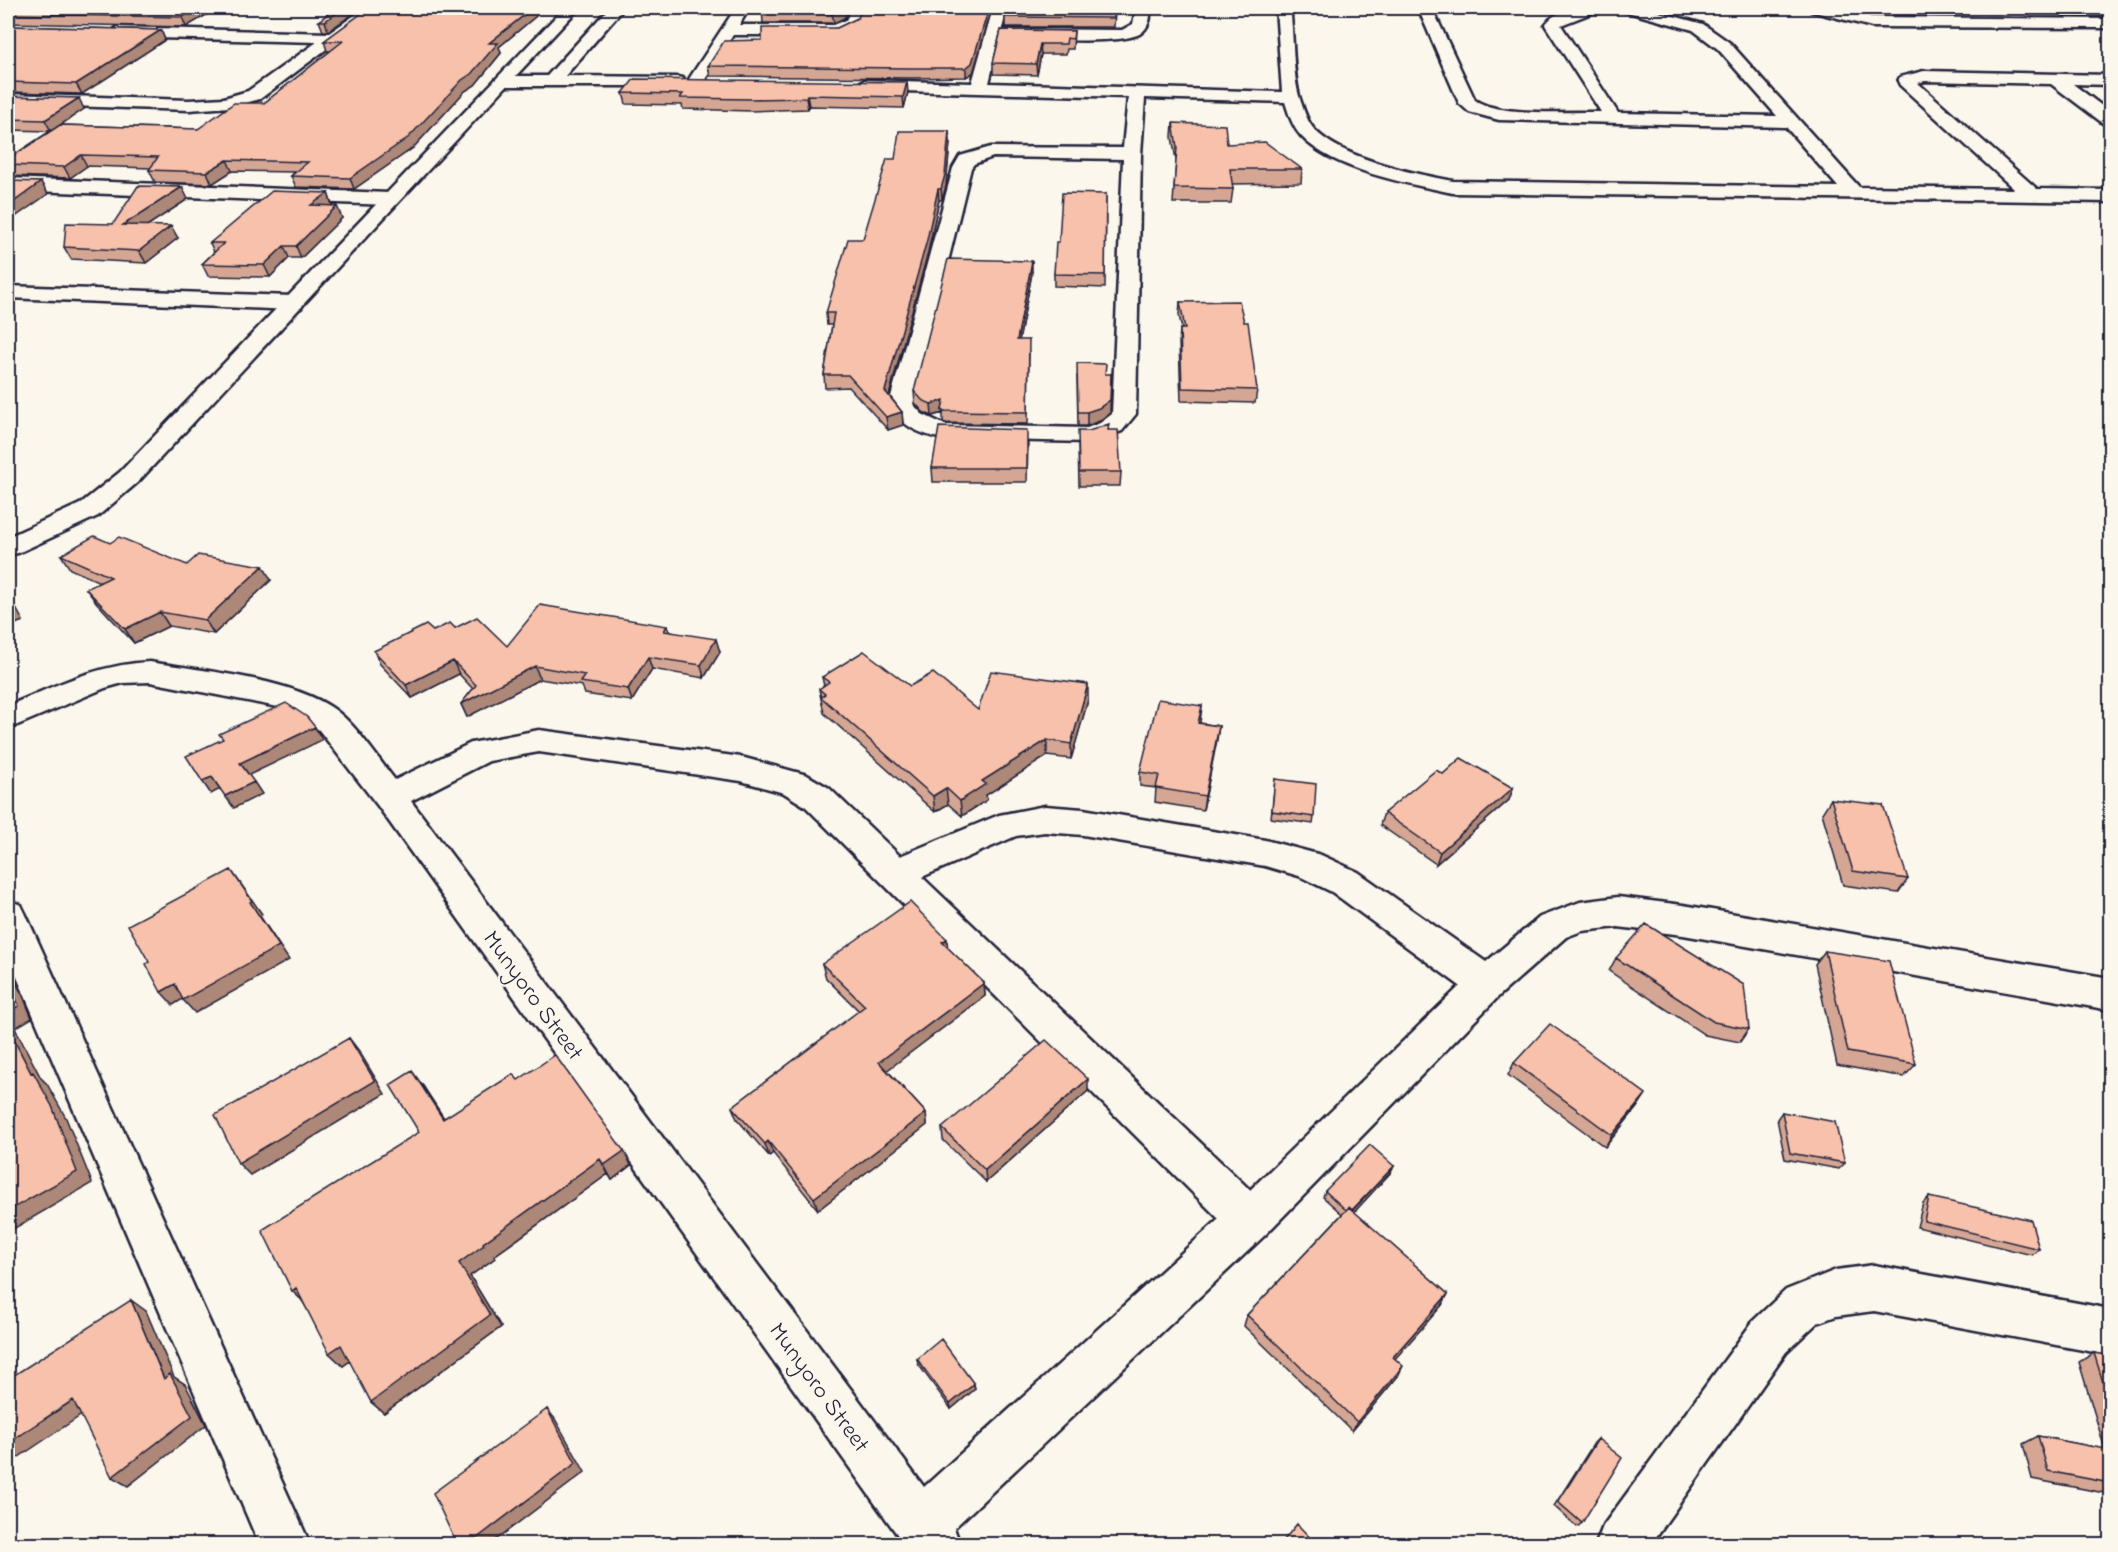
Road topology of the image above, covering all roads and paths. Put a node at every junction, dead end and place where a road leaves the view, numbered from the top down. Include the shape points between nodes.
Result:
1 (374, 8) edge
2 (572, 8) edge
3 (617, 8) edge
4 (743, 8) edge
5 (859, 8) edge
6 (1000, 8) edge
7 (1143, 8) edge
8 (1283, 8) edge
9 (1425, 8) edge
10 (1592, 8) edge
11 (1629, 8) edge
12 (1816, 8) edge
13 (1888, 8) edge
14 (2110, 10) edge
15 (2110, 24) edge
16 (731, 30) junction
17 (103, 32) edge
18 (994, 33) junction
19 (330, 38) junction
20 (2057, 80) junction
21 (2110, 80) edge
22 (503, 81) junction
23 (552, 81) junction
24 (695, 82) junction
25 (719, 83) edge
26 (849, 84) edge
27 (980, 86) junction
28 (1137, 91) junction
29 (1291, 97) junction
30 (8, 99) edge
31 (1613, 118) junction
32 (2110, 120) edge
33 (1792, 122) junction
34 (1132, 154) junction
35 (8, 184) edge
36 (1854, 193) junction
37 (2033, 196) junction
38 (2110, 196) edge
39 (389, 199) junction
40 (8, 292) edge
41 (293, 303) junction
42 (8, 547) edge
43 (8, 718) edge
44 (390, 797) junction
45 (894, 874) junction
46 (8, 915) edge
47 (1487, 984) junction
48 (2110, 994) edge
49 (1250, 1220) junction
50 (2110, 1332) edge
51 (928, 1535) edge
52 (285, 1545) edge
53 (1621, 1545) edge

1 - 19 street
2 - 22 street
3 - 23 street
4 - 16 street
5 - 16 street via 852,22 837,30
6 - 18 street
7 - 18 street via 1139,29 1123,35
8 - 29 street
9 - 31 street via 1468,103 1474,108 1499,115
10 - 31 street via 1556,20 1553,25
11 - 33 street via 1698,27 1711,36
12 - 15 street via 1872,22
13 - 14 street
16 - 24 street
17 - 19 street
18 - 27 street
19 - 30 street via 254,95 224,103
20 - 21 street
20 - 32 street
20 - 37 street via 1924,76 1906,81
22 - 23 street
22 - 39 street
23 - 24 street
24 - 25 street
26 - 27 street
27 - 28 street
28 - 29 street
28 - 34 street
29 - 36 street via 1306,132 1332,151 1407,178 1452,187
31 - 33 street
33 - 36 street
34 - 34 street via 1124,414 1119,423 1088,435 943,432 928,428 905,413 901,404 962,168 968,160 991,152
35 - 39 street
36 - 37 street
37 - 38 street
39 - 41 street
40 - 41 street
41 - 42 street via 113,491 89,510
43 - 44 street, Munyoro Street via 94,681 123,673 150,672 284,697 330,722
44 - 45 street via 482,751 539,741 730,768 779,778 817,797
44 - 51 street, Munyoro Street
45 - 47 street via 1011,824 1045,819 1265,853 1309,865 1346,882
45 - 49 street
46 - 52 street
47 - 48 street via 1553,927 1580,917 1618,912
47 - 49 street
49 - 51 street
50 - 53 street via 1874,1288 1836,1293 1802,1306 1770,1336

